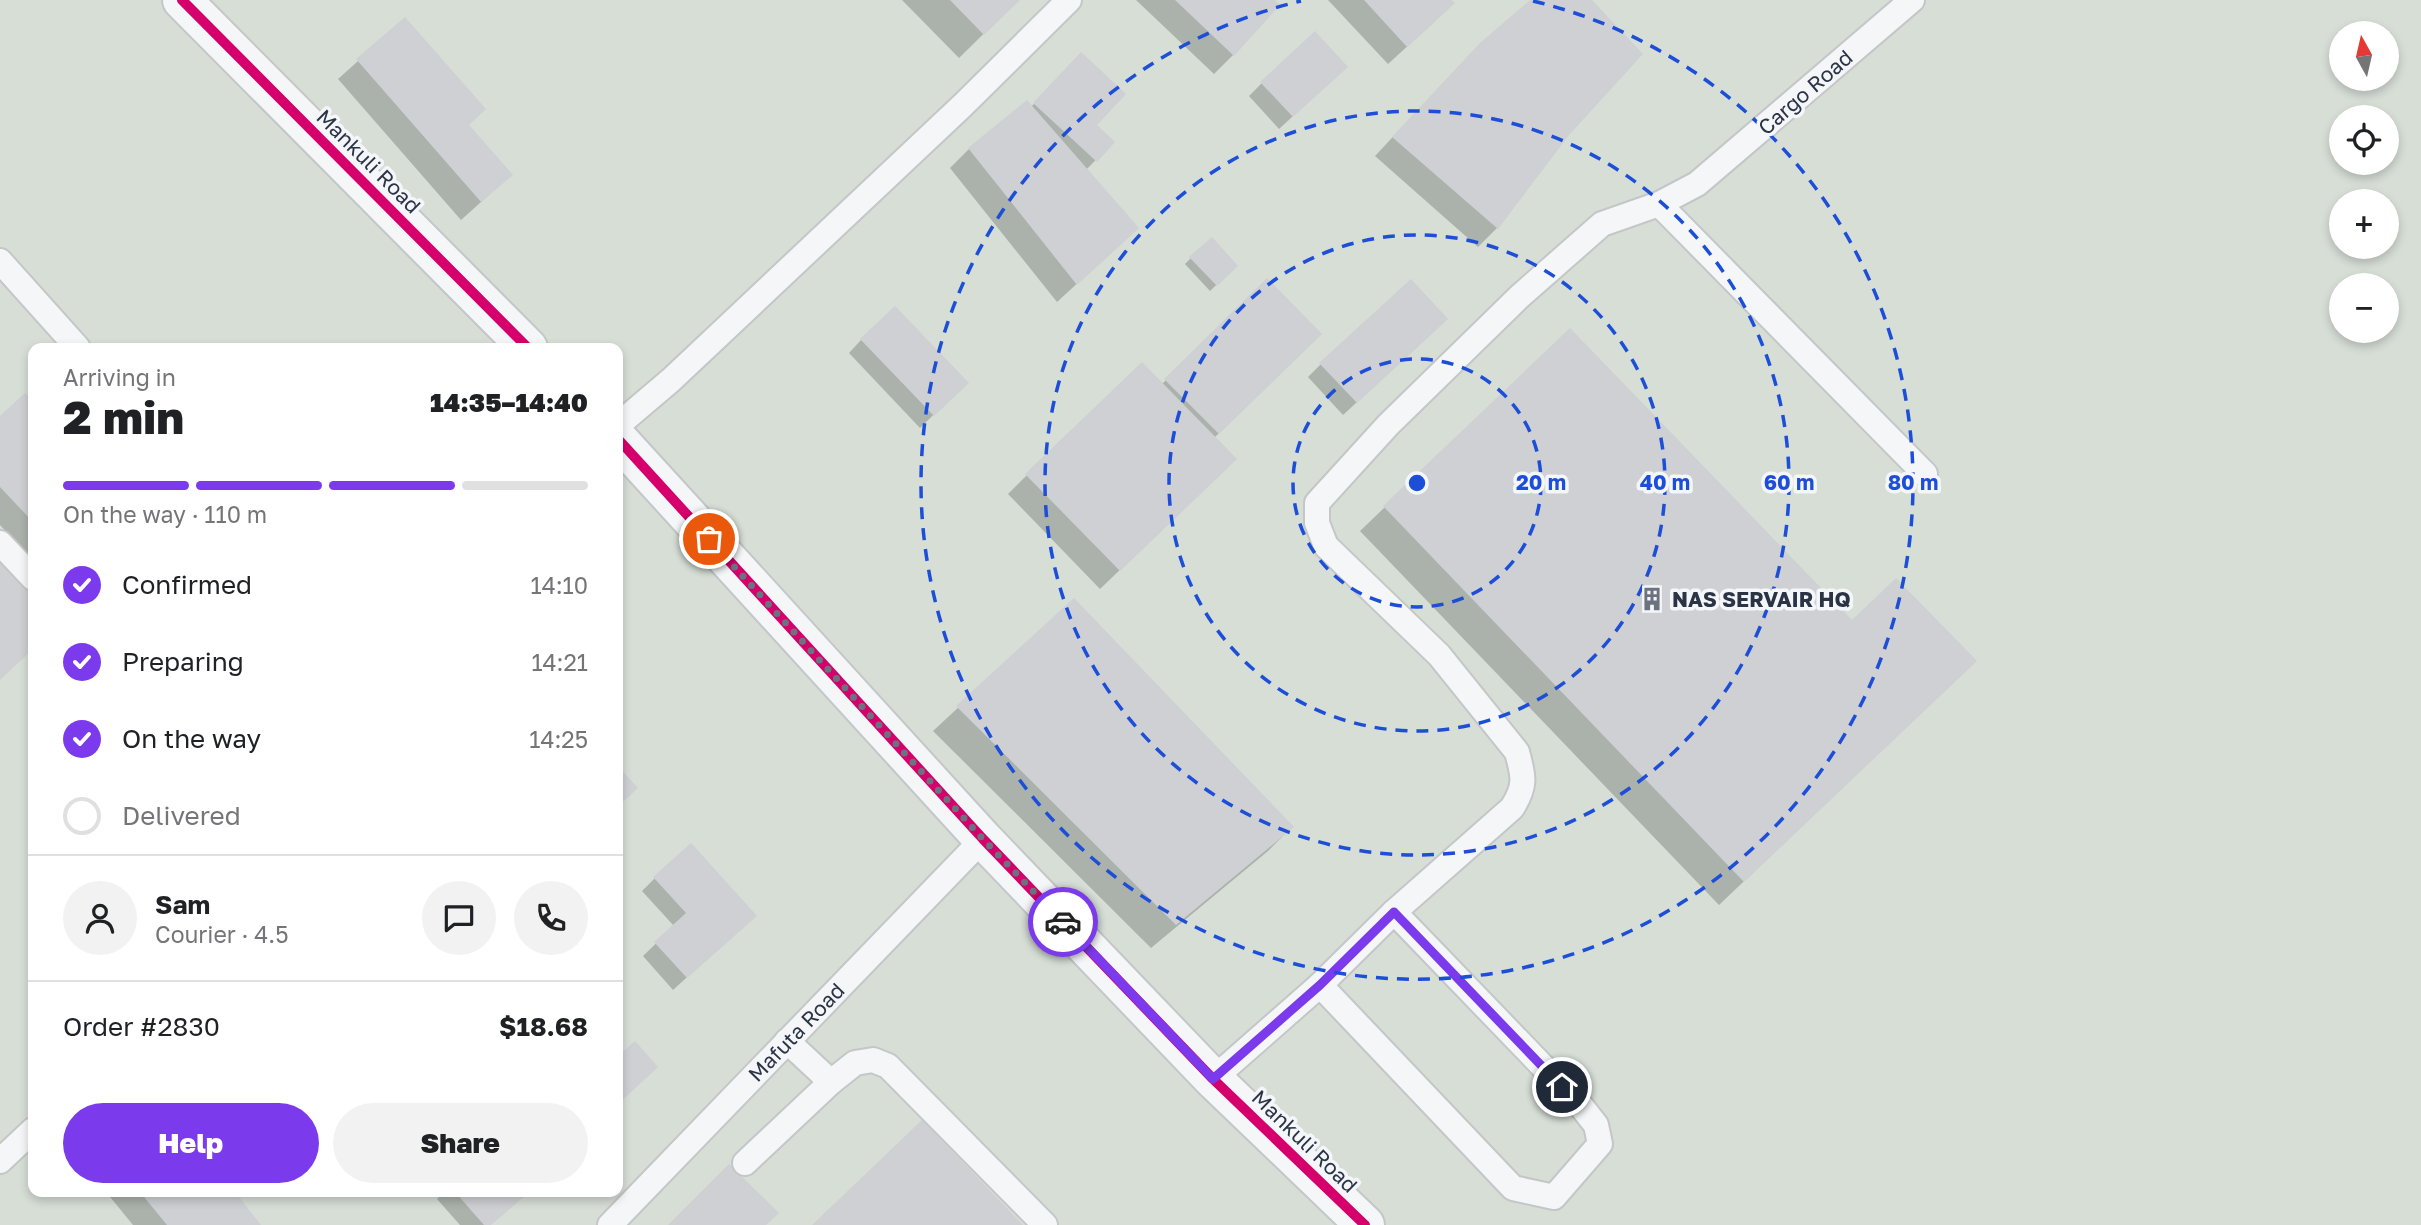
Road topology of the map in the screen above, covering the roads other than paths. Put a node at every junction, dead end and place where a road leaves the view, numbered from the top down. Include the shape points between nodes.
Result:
1 (182, 0) edge
2 (1069, 0) edge
3 (1912, 0) edge
4 (1660, 204) junction
5 (0, 261) edge
6 (74, 343) edge
7 (523, 343) edge
8 (623, 421) edge
9 (623, 444) edge
10 (1925, 474) dead end
11 (0, 543) edge
12 (28, 573) edge
13 (983, 839) junction
14 (1394, 912) junction
15 (1320, 985) junction
16 (787, 1041) junction
17 (1213, 1079) junction
18 (831, 1082) junction
19 (28, 1135) edge
20 (0, 1161) edge
21 (745, 1163) dead end
22 (610, 1225) edge
23 (1045, 1225) edge
24 (1365, 1225) edge

1 - 7 street, Mankuli Road
2 - 8 lane via 963,105
3 - 4 lane, Cargo Road via 1697,184
4 - 10 lane
4 - 14 lane, Cargo Road via 1602,223 1388,425 1317,503 1317,523 1326,546 1438,655 1517,752 1522,771 1522,791 1511,808
5 - 6 lane
9 - 13 street, Mankuli Road
11 - 12 lane
13 - 16 lane, Mafuta Road
13 - 17 street, Mankuli Road
14 - 15 lane
14 - 15 lane via 1596,1125 1600,1144 1555,1197 1513,1188
15 - 17 lane
16 - 18 lane
16 - 22 lane, Mafuta Road
17 - 24 street, Mankuli Road
18 - 21 lane
18 - 23 lane via 855,1063 873,1060 888,1066
19 - 20 lane

